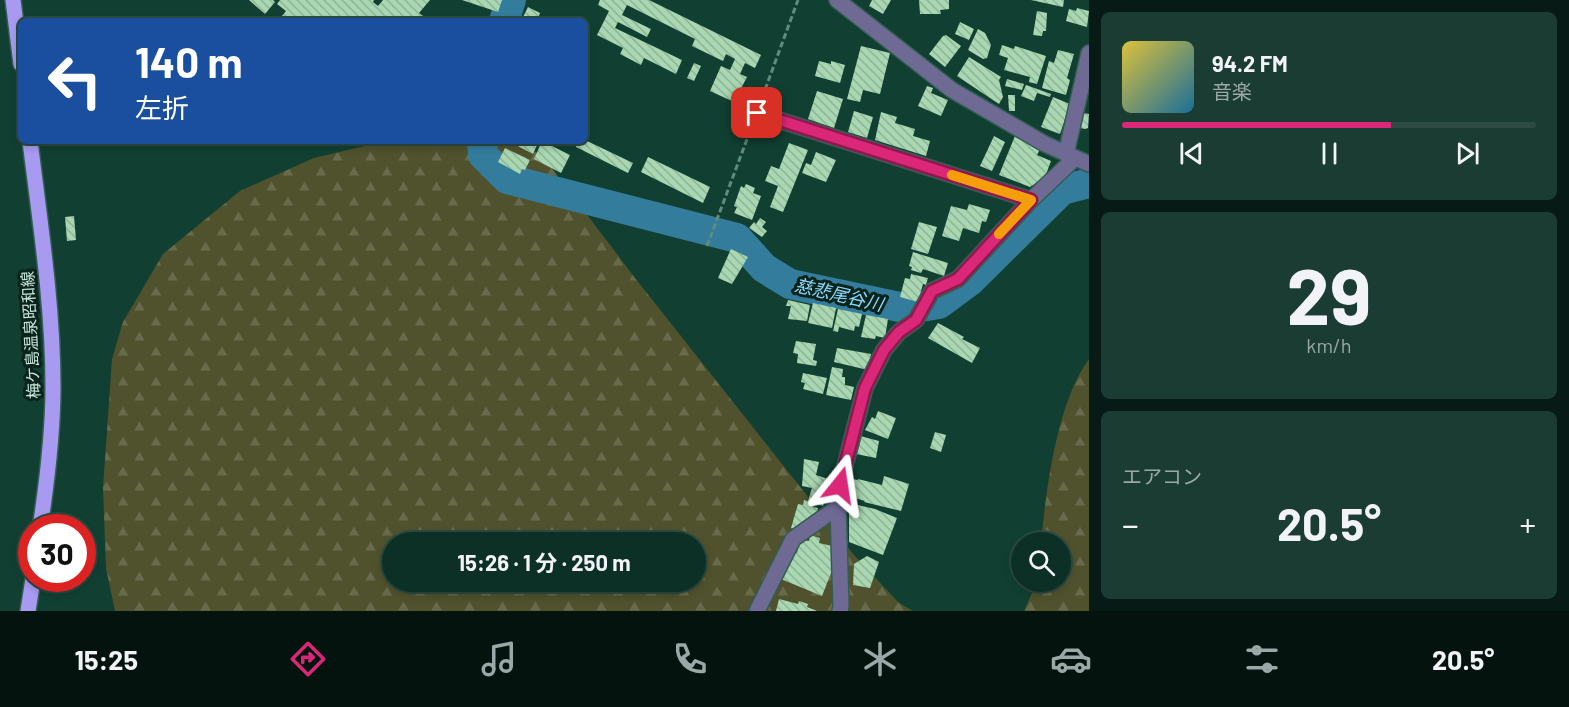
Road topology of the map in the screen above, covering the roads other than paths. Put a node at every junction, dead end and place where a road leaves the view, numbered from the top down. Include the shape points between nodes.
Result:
1 (13, 0) edge
2 (837, 0) edge
3 (18, 40) edge
4 (1089, 53) edge
5 (757, 113) dead end
6 (30, 144) edge
7 (1077, 159) edge
8 (1031, 200) junction
9 (838, 507) junction
10 (42, 514) edge
11 (31, 592) edge
12 (28, 611) edge
13 (757, 611) edge
14 (840, 611) edge

1 - 3 main road
2 - 7 street via 952,90
4 - 7 street
5 - 8 street
6 - 10 main road, 梅ケ島温泉昭和線 via 48,296 53,388
7 - 8 street
8 - 9 street via 958,279 932,291 916,320 884,350 865,388
9 - 13 street via 793,539
9 - 14 street
11 - 12 main road

